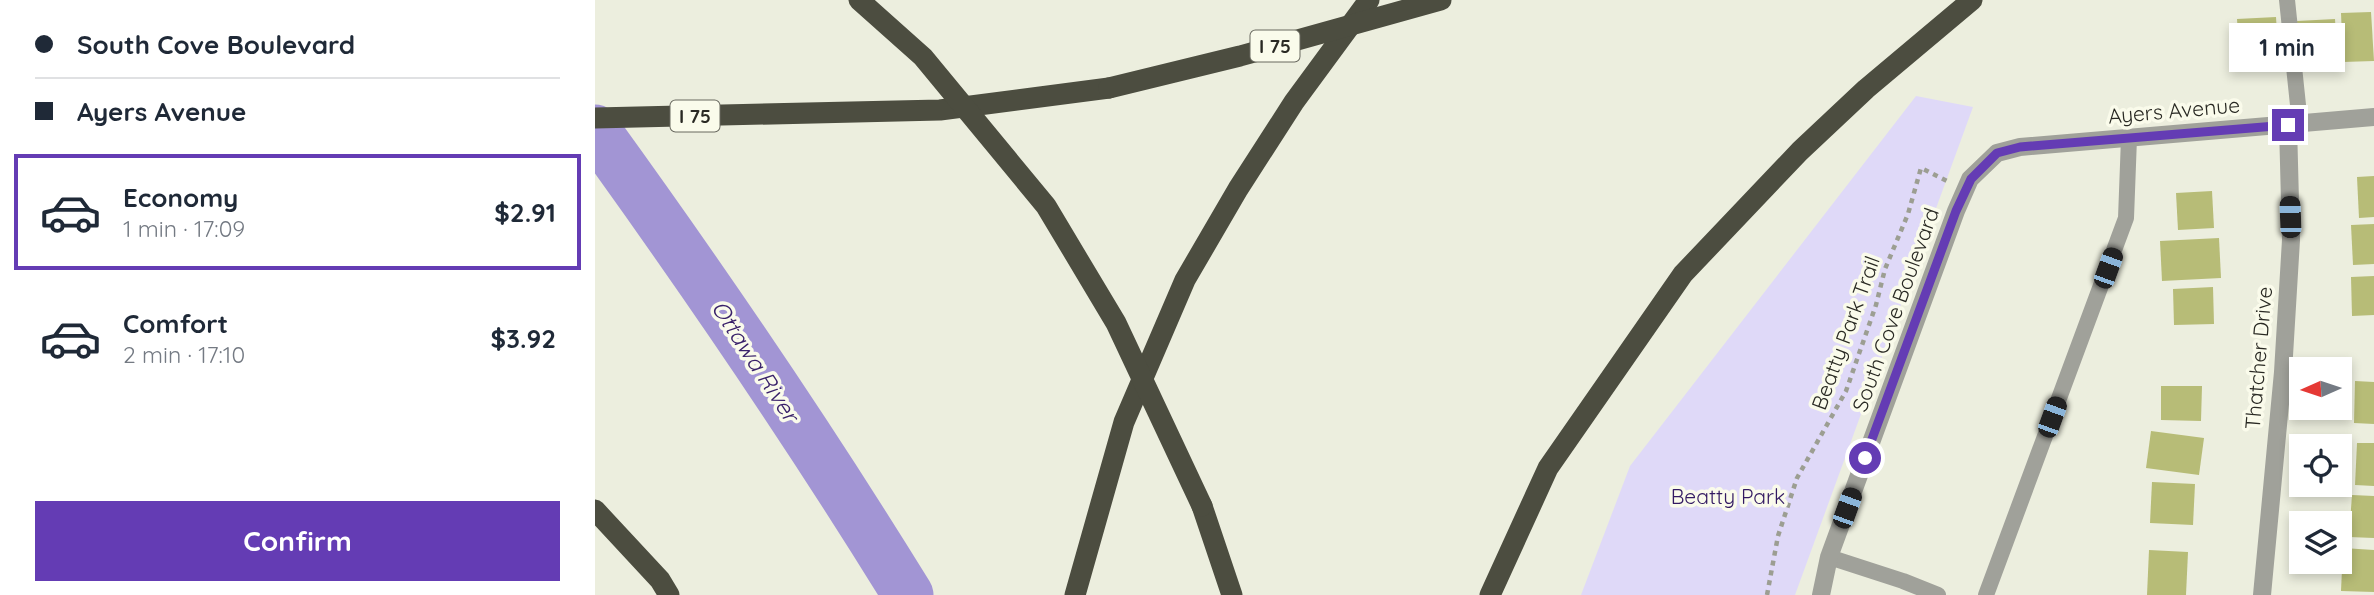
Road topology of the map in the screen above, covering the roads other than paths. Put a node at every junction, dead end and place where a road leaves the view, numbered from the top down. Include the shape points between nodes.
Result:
1 (859, 0) edge
2 (1369, 0) edge
3 (1441, 0) edge
4 (1972, 0) edge
5 (2287, 0) edge
6 (2374, 117) edge
7 (595, 118) edge
8 (2294, 124) junction
9 (2129, 138) junction
10 (2020, 147) joint
11 (595, 510) edge
12 (1829, 557) junction
13 (669, 595) edge
14 (1075, 595) edge
15 (1232, 595) edge
16 (1490, 595) edge
17 (1821, 595) edge
18 (1938, 595) edge
19 (1986, 595) edge
20 (2262, 595) edge

1 - 15 highway, bridge via 923,57 1046,206 1116,323 1202,506
2 - 14 highway via 1294,102 1185,280 1124,422
3 - 7 highway, I 75, bridge via 1109,88 940,110
4 - 16 highway via 1800,151 1683,274 1548,468
5 - 8 lane
6 - 8 street, Ayers Avenue
8 - 9 street, Ayers Avenue
8 - 20 street, Thatcher Drive via 2283,372
9 - 10 street, Ayers Avenue
9 - 19 lane via 2126,218
10 - 12 street, South Cove Boulevard via 1997,153 1971,179 1956,211
11 - 13 highway
12 - 17 street, South Cove Boulevard
12 - 18 lane

